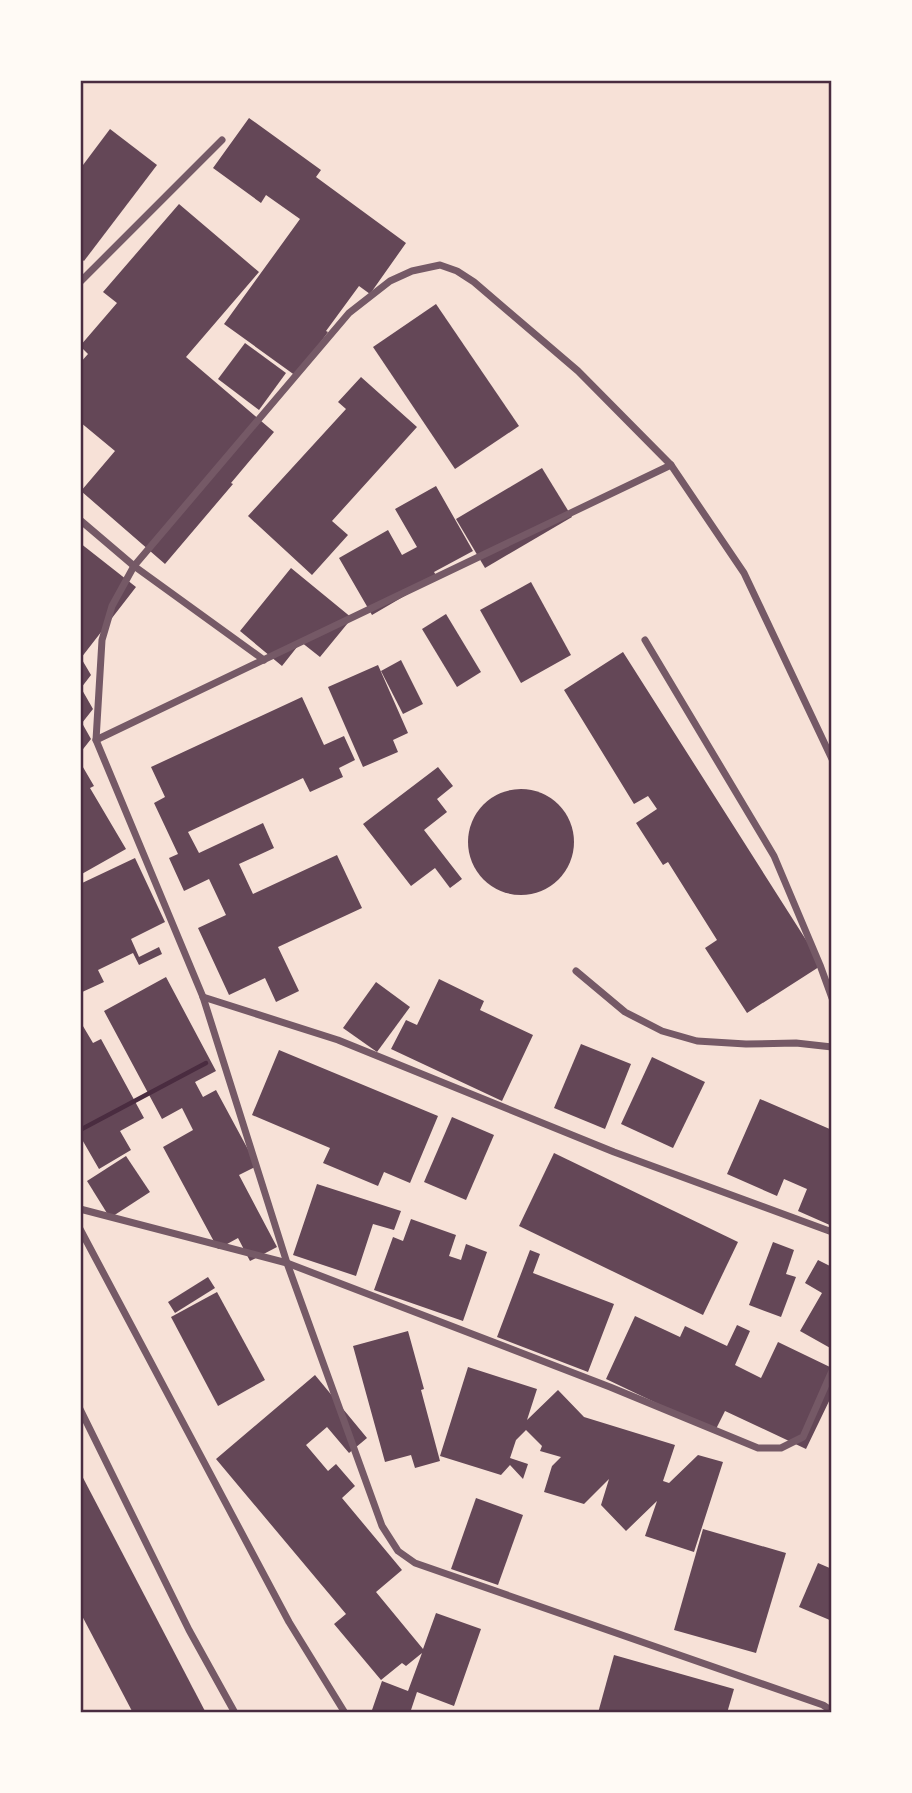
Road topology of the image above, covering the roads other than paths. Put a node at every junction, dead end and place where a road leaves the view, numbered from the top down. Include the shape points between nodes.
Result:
1 (222, 140) dead end
2 (80, 282) edge
3 (671, 466) junction
4 (80, 520) edge
5 (134, 566) junction
6 (645, 640) dead end
7 (264, 660) junction
8 (96, 740) junction
9 (831, 759) edge
10 (576, 971) dead end
11 (203, 997) junction
12 (831, 998) edge
13 (831, 1047) edge
14 (80, 1209) edge
15 (80, 1229) edge
16 (831, 1232) edge
17 (287, 1263) junction
18 (831, 1371) edge
19 (80, 1409) edge
20 (831, 1711) edge
21 (235, 1713) edge
22 (345, 1713) edge

1 - 2 street
3 - 5 street via 578,371 474,282 440,265 390,281 349,313
3 - 7 street
3 - 9 street via 744,573
4 - 5 street
5 - 7 street
5 - 8 street via 112,606 102,640
6 - 12 street via 774,856
7 - 8 street
8 - 11 street
10 - 13 street via 625,1012 662,1031 696,1041
11 - 16 street via 338,1040 614,1152
11 - 17 street
14 - 17 street
15 - 22 street via 289,1622
17 - 18 street via 758,1448 781,1448 803,1437
17 - 20 street via 382,1526 398,1551 415,1563
19 - 21 street

